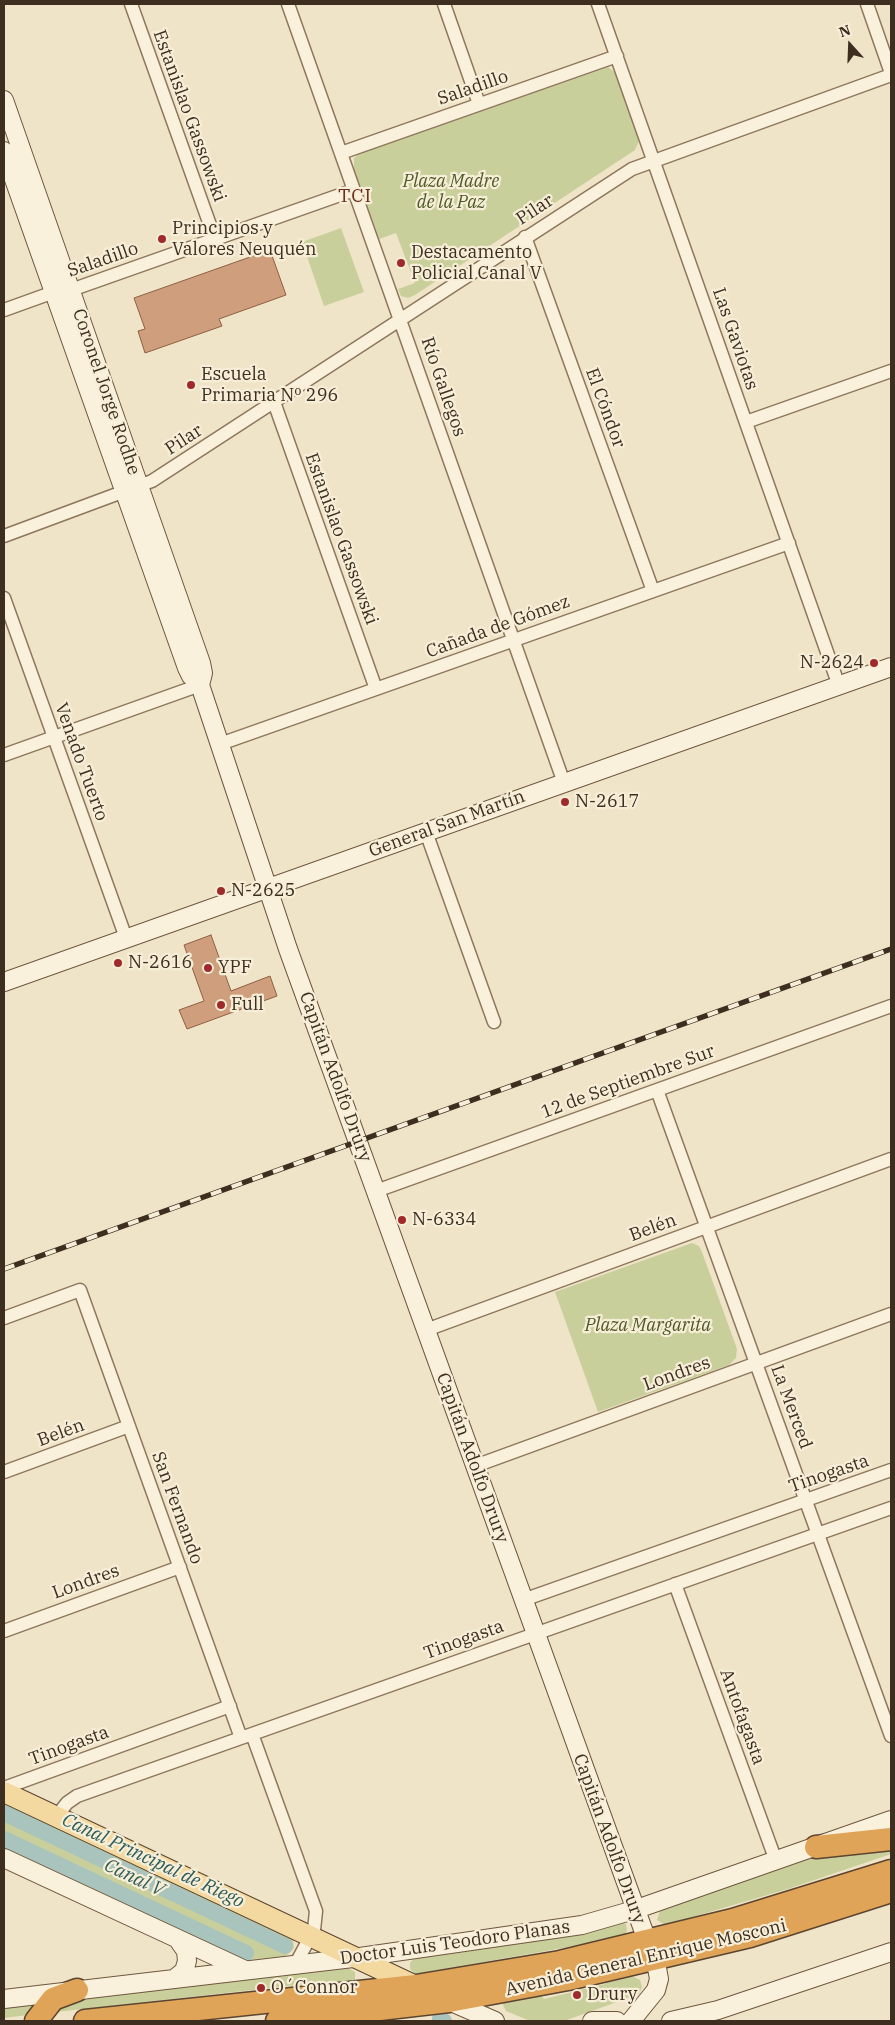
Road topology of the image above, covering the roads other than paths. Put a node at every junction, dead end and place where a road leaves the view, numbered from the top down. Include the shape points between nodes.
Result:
1 (131, 4) edge
2 (288, 4) edge
3 (444, 4) edge
4 (598, 4) edge
5 (867, 4) edge
6 (617, 56) junction
7 (891, 74) edge
8 (4, 100) edge
9 (479, 104) junction
10 (4, 151) edge
11 (341, 153) junction
12 (653, 159) junction
13 (354, 190) junction
14 (525, 237) junction
15 (215, 239) junction
16 (62, 291) junction
17 (4, 310) edge
18 (401, 321) junction
19 (891, 371) edge
20 (274, 402) junction
21 (746, 422) junction
22 (132, 490) junction
23 (4, 536) edge
24 (789, 543) junction
25 (653, 591) junction
26 (4, 598) edge
27 (514, 640) junction
28 (891, 667) edge
29 (200, 685) junction
30 (839, 686) junction
31 (376, 689) junction
32 (54, 738) junction
33 (220, 744) junction
34 (4, 755) edge
35 (564, 783) junction
36 (426, 832) junction
37 (268, 888) junction
38 (126, 938) junction
39 (4, 982) edge
40 (891, 1006) edge
41 (494, 1022) dead end
42 (657, 1090) junction
43 (891, 1160) edge
44 (376, 1191) junction
45 (707, 1227) junction
46 (891, 1314) edge
47 (4, 1318) edge
48 (426, 1330) junction
49 (756, 1364) junction
50 (129, 1426) junction
51 (475, 1466) junction
52 (891, 1470) edge
53 (4, 1472) edge
54 (806, 1500) junction
55 (891, 1508) edge
56 (818, 1534) junction
57 (180, 1567) junction
58 (675, 1584) junction
59 (523, 1600) junction
60 (4, 1631) edge
61 (535, 1633) junction
62 (230, 1706) junction
63 (247, 1736) junction
64 (891, 1736) edge
65 (4, 1790) edge
66 (56, 1817) junction
67 (891, 1820) edge
68 (891, 1839) edge
69 (816, 1847) junction
70 (4, 1858) edge
71 (776, 1861) junction
72 (891, 1870) edge
73 (891, 1891) edge
74 (634, 1910) junction
75 (311, 1938) junction
76 (179, 1940) junction
77 (419, 1949) junction
78 (650, 1951) junction
79 (891, 1952) edge
80 (354, 1958) junction
81 (295, 1965) junction
82 (246, 1971) junction
83 (174, 1979) junction
84 (416, 1986) junction
85 (77, 1990) junction
86 (4, 1999) edge
87 (449, 2000) junction
88 (36, 2021) edge
89 (86, 2021) edge
90 (277, 2021) edge
91 (495, 2021) edge
92 (592, 2021) edge
93 (617, 2021) edge
94 (631, 2021) edge
95 (671, 2021) edge

1 - 15 street, Estanislao Gassowski
2 - 11 street, Río Gallegos
3 - 9 street
4 - 6 street, Las Gaviotas
5 - 7 street
6 - 9 street, Saladillo
6 - 12 street, Las Gaviotas
7 - 12 street, Pilar
8 - 16 main road, Coronel Jorge Rodhe
9 - 11 street, Saladillo
10 - 16 main road, Coronel Jorge Rodhe
11 - 13 street, Río Gallegos
12 - 14 street, Pilar via 623,174
12 - 21 street, Las Gaviotas
13 - 15 street, Saladillo
13 - 18 street, Río Gallegos
14 - 18 street, Pilar
14 - 25 street, El Cóndor
15 - 16 street, Saladillo
16 - 17 street, Saladillo
16 - 22 main road, Coronel Jorge Rodhe
18 - 20 street, Pilar
18 - 27 street, Río Gallegos
19 - 21 street
20 - 22 street, Pilar
20 - 31 street, Estanislao Gassowski
21 - 24 street, Las Gaviotas
22 - 23 street, Pilar
22 - 29 main road, Coronel Jorge Rodhe via 187,668
24 - 25 street, Cañada de Gómez
24 - 30 street, Las Gaviotas
25 - 27 street, Cañada de Gómez
26 - 32 street, Venado Tuerto
27 - 31 street, Cañada de Gómez
27 - 35 street, Río Gallegos
28 - 30 main road, General San Martín
29 - 32 street
29 - 33 main road, Coronel Jorge Rodhe
30 - 35 main road, General San Martín
31 - 33 street, Cañada de Gómez
32 - 34 street
32 - 38 street, Venado Tuerto
33 - 37 main road, Coronel Jorge Rodhe
35 - 36 main road, General San Martín
36 - 37 main road, General San Martín
36 - 41 street
37 - 38 main road, General San Martín
37 - 44 main road, Capitán Adolfo Drury
38 - 39 main road, General San Martín
40 - 42 street, 12 de Septiembre Sur
42 - 44 street, 12 de Septiembre Sur
42 - 45 street, La Merced
43 - 45 street, Belén
44 - 48 main road, Capitán Adolfo Drury
45 - 48 street, Belén
45 - 49 street, La Merced
46 - 49 street, Londres
47 - 50 street, San Fernando via 80,1290
48 - 51 main road, Capitán Adolfo Drury
49 - 51 street, Londres
49 - 54 street, La Merced
50 - 53 street, Belén
50 - 57 street, San Fernando
51 - 59 main road, Capitán Adolfo Drury
52 - 54 street, Tinogasta
54 - 56 street, La Merced
54 - 59 street, Tinogasta
55 - 56 street, Tinogasta
56 - 58 street, Tinogasta
56 - 64 street, La Merced
57 - 60 street, Londres
57 - 62 street, San Fernando
58 - 61 street, Tinogasta
58 - 71 street, Antofagasta
59 - 61 main road, Capitán Adolfo Drury
61 - 63 street, Tinogasta
61 - 74 main road, Capitán Adolfo Drury
62 - 63 street, San Fernando
62 - 65 street, Tinogasta
63 - 66 street, Tinogasta via 77,1796
63 - 75 street, San Fernando via 314,1905 317,1923
65 - 66 main road
66 - 75 main road
67 - 69 main road, Doctor Luis Teodoro Planas
68 - 69 highway
69 - 71 main road, Doctor Luis Teodoro Planas
70 - 76 main road
71 - 74 main road, Doctor Luis Teodoro Planas
72 - 78 highway, Avenida General Enrique Mosconi
73 - 78 highway, Avenida General Enrique Mosconi via 796,1923
74 - 77 main road, Doctor Luis Teodoro Planas via 582,1925
74 - 78 main road, Capitán Adolfo Drury
75 - 80 main road
75 - 81 street, San Fernando
76 - 82 main road
76 - 83 main road via 187,1960 184,1971
77 - 80 main road, Doctor Luis Teodoro Planas
77 - 84 main road via 405,1955 400,1964
78 - 84 highway, Avenida General Enrique Mosconi
78 - 87 highway, Avenida General Enrique Mosconi via 568,1979
78 - 94 main road, Capitán Adolfo Drury via 658,1973 658,1985
79 - 95 main road via 718,2010
80 - 81 main road, Doctor Luis Teodoro Planas
80 - 84 main road
81 - 82 main road, Doctor Luis Teodoro Planas
82 - 83 main road, Doctor Luis Teodoro Planas
83 - 85 main road, Doctor Luis Teodoro Planas
84 - 87 main road
84 - 89 highway, Avenida General Enrique Mosconi
85 - 86 main road, Doctor Luis Teodoro Planas
85 - 88 highway via 54,1998
87 - 90 highway, Avenida General Enrique Mosconi
87 - 91 main road
92 - 93 main road

